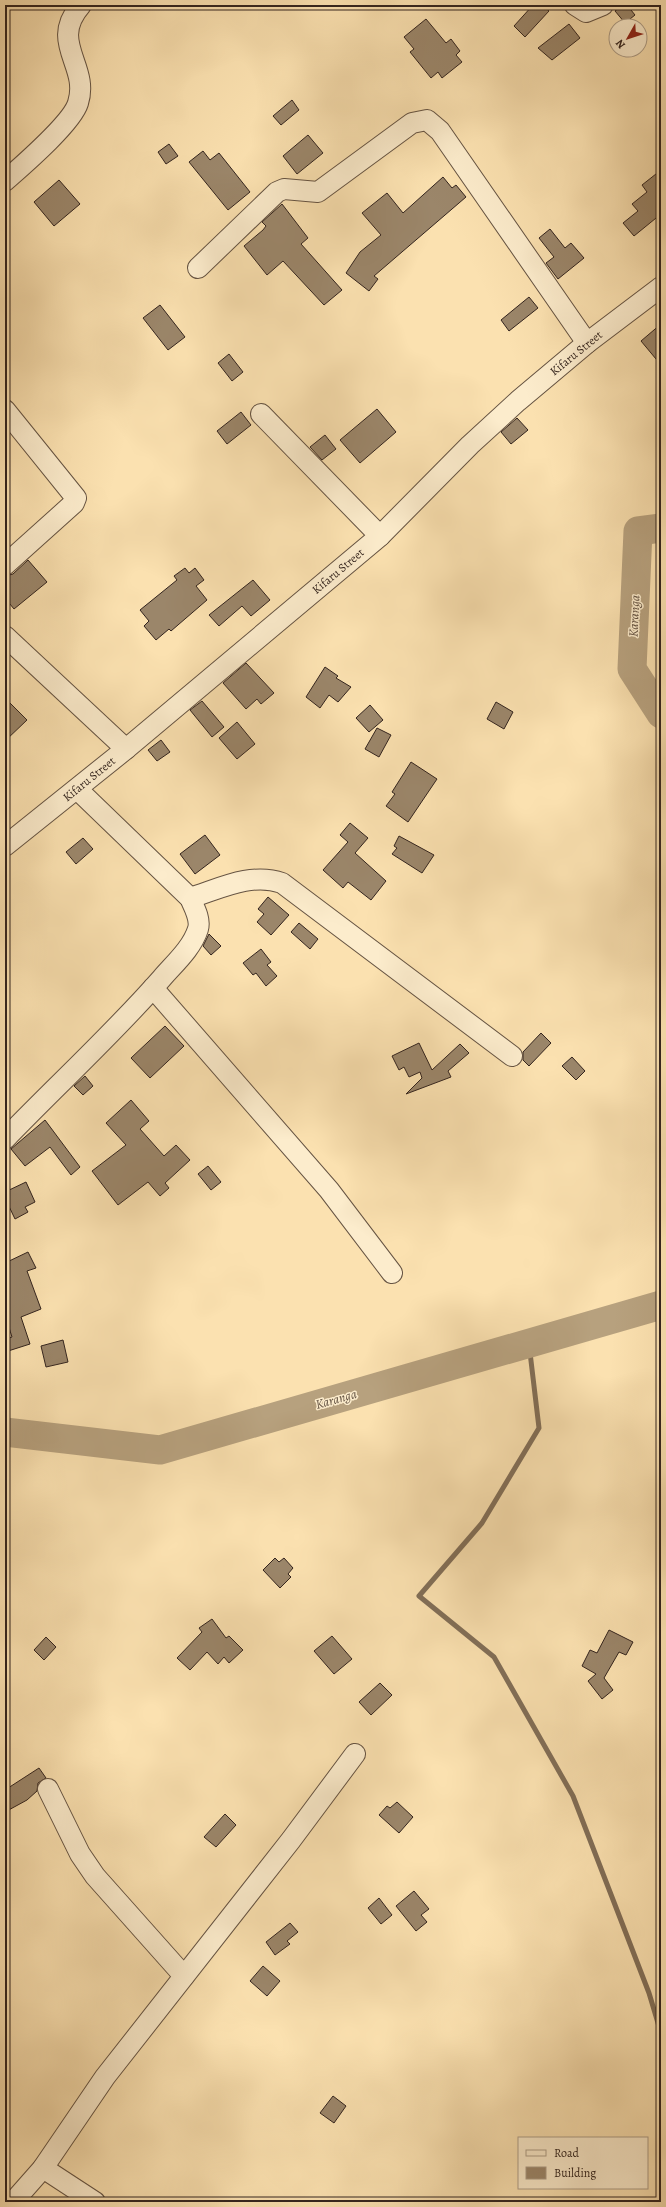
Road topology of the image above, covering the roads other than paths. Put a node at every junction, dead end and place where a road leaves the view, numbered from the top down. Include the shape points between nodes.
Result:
1 (81, 5) edge
2 (575, 5) edge
3 (603, 5) edge
4 (5, 181) edge
5 (198, 268) dead end
6 (661, 287) edge
7 (587, 343) junction
8 (5, 410) edge
9 (261, 414) dead end
10 (380, 536) junction
11 (5, 565) edge
12 (5, 636) edge
13 (126, 749) junction
14 (77, 789) junction
15 (5, 846) edge
16 (190, 898) junction
17 (153, 988) junction
18 (512, 1056) dead end
19 (5, 1139) edge
20 (392, 1273) dead end
21 (354, 1754) dead end
22 (48, 1789) dead end
23 (184, 1976) junction
24 (43, 2168) junction
25 (13, 2202) edge
26 (95, 2202) edge

1 - 4 street via 73,14 67,32 71,54 81,82 77,105 51,137
2 - 3 street via 586,12
5 - 7 street via 277,192 284,189 318,192 412,123 427,120 440,131
6 - 7 street, Kifaru Street
7 - 10 street, Kifaru Street via 470,445
8 - 11 street via 76,498 74,503
9 - 10 street
10 - 13 street, Kifaru Street
12 - 13 street
13 - 14 street, Kifaru Street
14 - 15 street, Kifaru Street
14 - 16 street
16 - 17 street via 199,920 198,928 189,946
16 - 18 street via 248,879 262,878 282,883
17 - 19 street
17 - 20 street via 329,1190
21 - 23 street via 291,1840
22 - 23 street via 80,1854 95,1876
23 - 24 street via 105,2077
24 - 25 street
24 - 26 street

